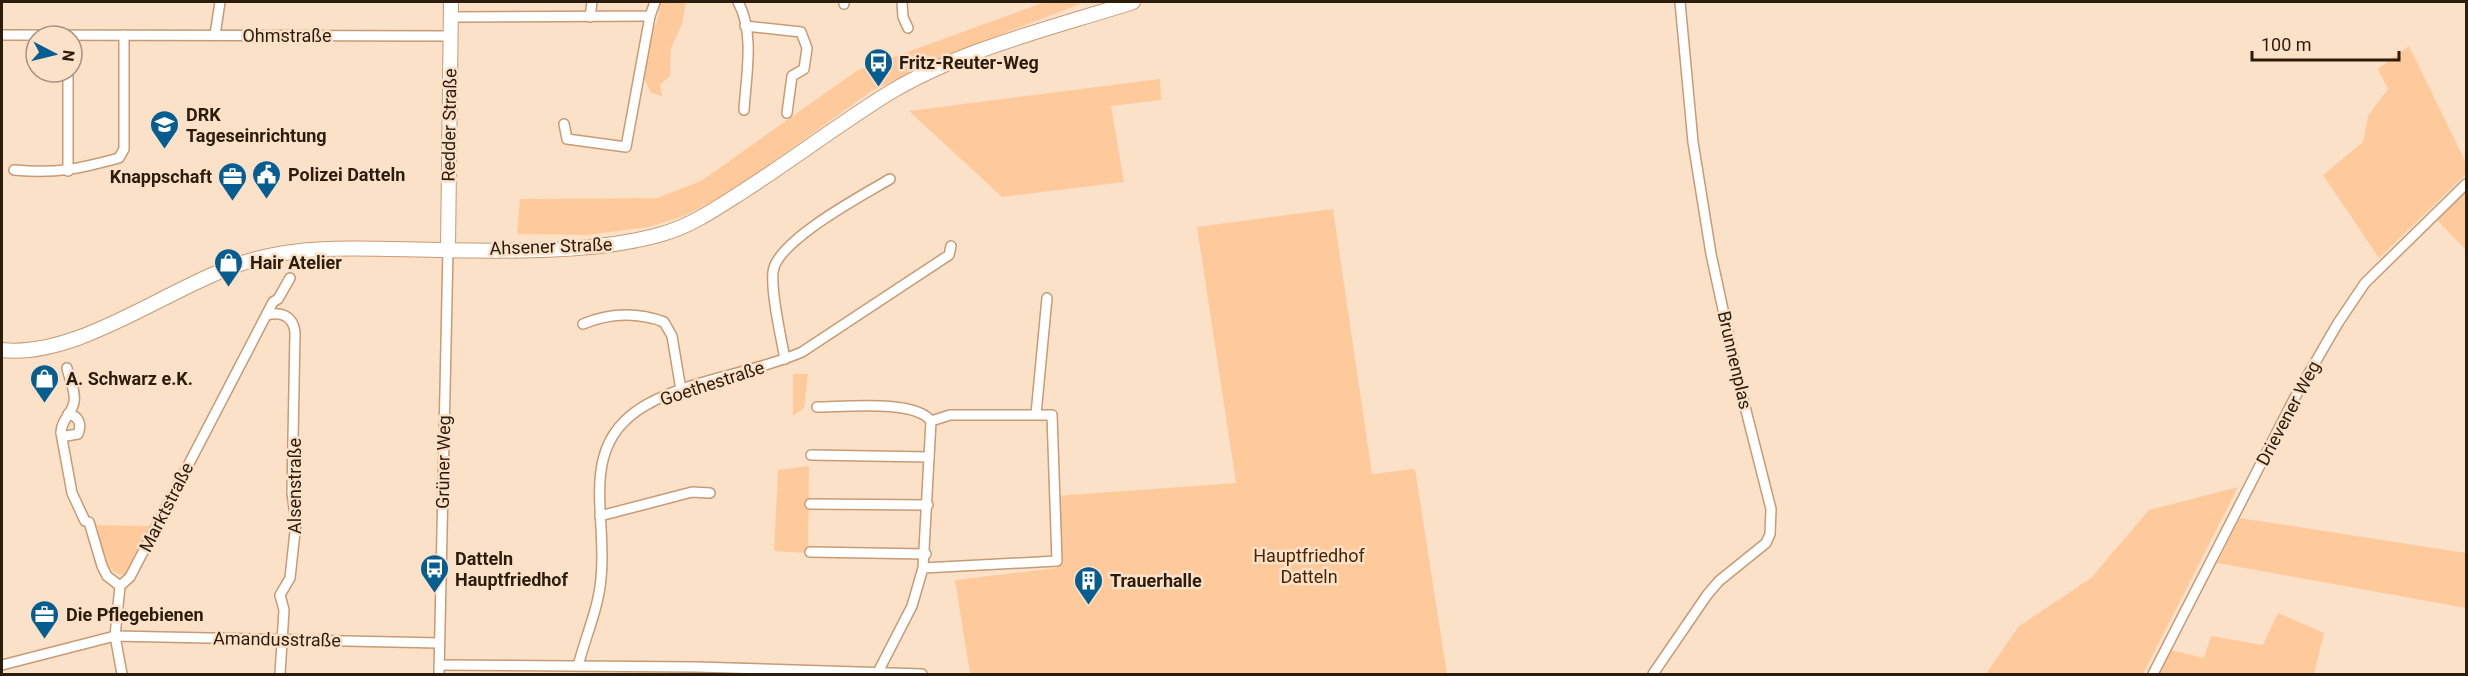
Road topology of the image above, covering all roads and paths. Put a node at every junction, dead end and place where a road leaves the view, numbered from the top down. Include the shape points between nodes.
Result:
1 (220, 2) edge
2 (451, 2) edge
3 (592, 2) edge
4 (654, 2) edge
5 (738, 2) edge
6 (902, 2) edge
7 (1133, 2) edge
8 (1680, 2) edge
9 (650, 16) junction
10 (450, 17) junction
11 (590, 17) junction
12 (745, 26) junction
13 (908, 28) dead end
14 (2, 35) edge
15 (24, 35) edge
16 (84, 35) edge
17 (124, 35) junction
18 (215, 35) junction
19 (450, 36) junction
20 (68, 84) edge
21 (744, 110) dead end
22 (787, 113) dead end
23 (564, 124) dead end
24 (14, 170) dead end
25 (68, 171) junction
26 (890, 179) dead end
27 (2466, 183) edge
28 (951, 246) dead end
29 (448, 249) junction
30 (290, 279) dead end
31 (1047, 298) dead end
32 (267, 315) junction
33 (583, 324) dead end
34 (2, 350) edge
35 (785, 360) junction
36 (67, 368) dead end
37 (681, 390) junction
38 (817, 406) dead end
39 (69, 414) junction
40 (1036, 414) junction
41 (931, 421) junction
42 (61, 433) junction
43 (811, 455) dead end
44 (929, 457) junction
45 (710, 494) dead end
46 (810, 504) dead end
47 (928, 505) junction
48 (600, 516) junction
49 (810, 552) dead end
50 (926, 554) junction
51 (923, 568) junction
52 (120, 586) junction
53 (115, 636) junction
54 (282, 639) junction
55 (440, 643) junction
56 (2, 665) edge
57 (578, 666) junction
58 (439, 670) edge
59 (695, 671) edge
60 (877, 674) edge
61 (122, 675) edge
62 (280, 675) edge
63 (922, 675) edge
64 (1653, 675) edge
65 (2153, 675) edge

1 - 18 street
2 - 10 main road, Redder Straße
3 - 11 street
4 - 9 street
5 - 12 street
6 - 13 street
7 - 29 main road, Ahsener Straße via 991,47 912,80 720,206 663,234 578,248
8 - 64 street, Brunnenplas via 1693,142 1712,254 1772,522 1766,543 1719,581
9 - 11 street
9 - 23 street via 626,147 567,139
10 - 11 street
10 - 19 main road, Redder Straße
12 - 21 street via 748,44
12 - 22 street via 801,32 807,48 804,69 792,76
14 - 15 street, Ohmstraße
16 - 17 street, Ohmstraße
17 - 18 street, Ohmstraße
17 - 25 street via 124,149 118,158
18 - 19 street, Ohmstraße
19 - 29 main road, Redder Straße
20 - 25 street
24 - 25 street
26 - 35 street via 794,241 778,258 773,272
27 - 65 street, Drievener Weg via 2365,284 2338,323 2294,399
28 - 35 street, Goethestraße via 949,255
29 - 34 main road, Ahsener Straße via 324,248 268,255 213,273 72,341 29,351
29 - 55 street, Grüner Weg
30 - 32 street, Marktstraße
31 - 40 street
32 - 52 street, Marktstraße via 130,577
32 - 54 street, Alsenstraße via 288,317 295,332 292,493 296,523 290,578 280,595 284,610
33 - 37 street via 603,316 646,315 664,322 672,336
35 - 37 street, Goethestraße
36 - 39 street via 75,391
37 - 48 street, Goethestraße via 646,405 611,438 598,489
38 - 41 street via 908,408 926,414
39 - 42 street via 61,424
39 - 42 street via 75,415 81,428 78,434
40 - 41 street via 950,416
40 - 51 street via 1052,415 1057,561
41 - 44 street
42 - 52 street via 72,493 89,522 107,576
43 - 44 street
44 - 47 street
45 - 48 street via 692,492
46 - 47 street
47 - 50 street
48 - 57 street, Goethestraße via 601,580
49 - 50 street
50 - 51 street
51 - 60 street via 912,606
52 - 53 street
53 - 54 street, Amandusstraße
53 - 56 street
53 - 61 street
54 - 55 street, Amandusstraße
54 - 62 street, Alsenstraße
55 - 58 street, Grüner Weg
57 - 58 street
57 - 59 street
59 - 60 street
60 - 63 street

